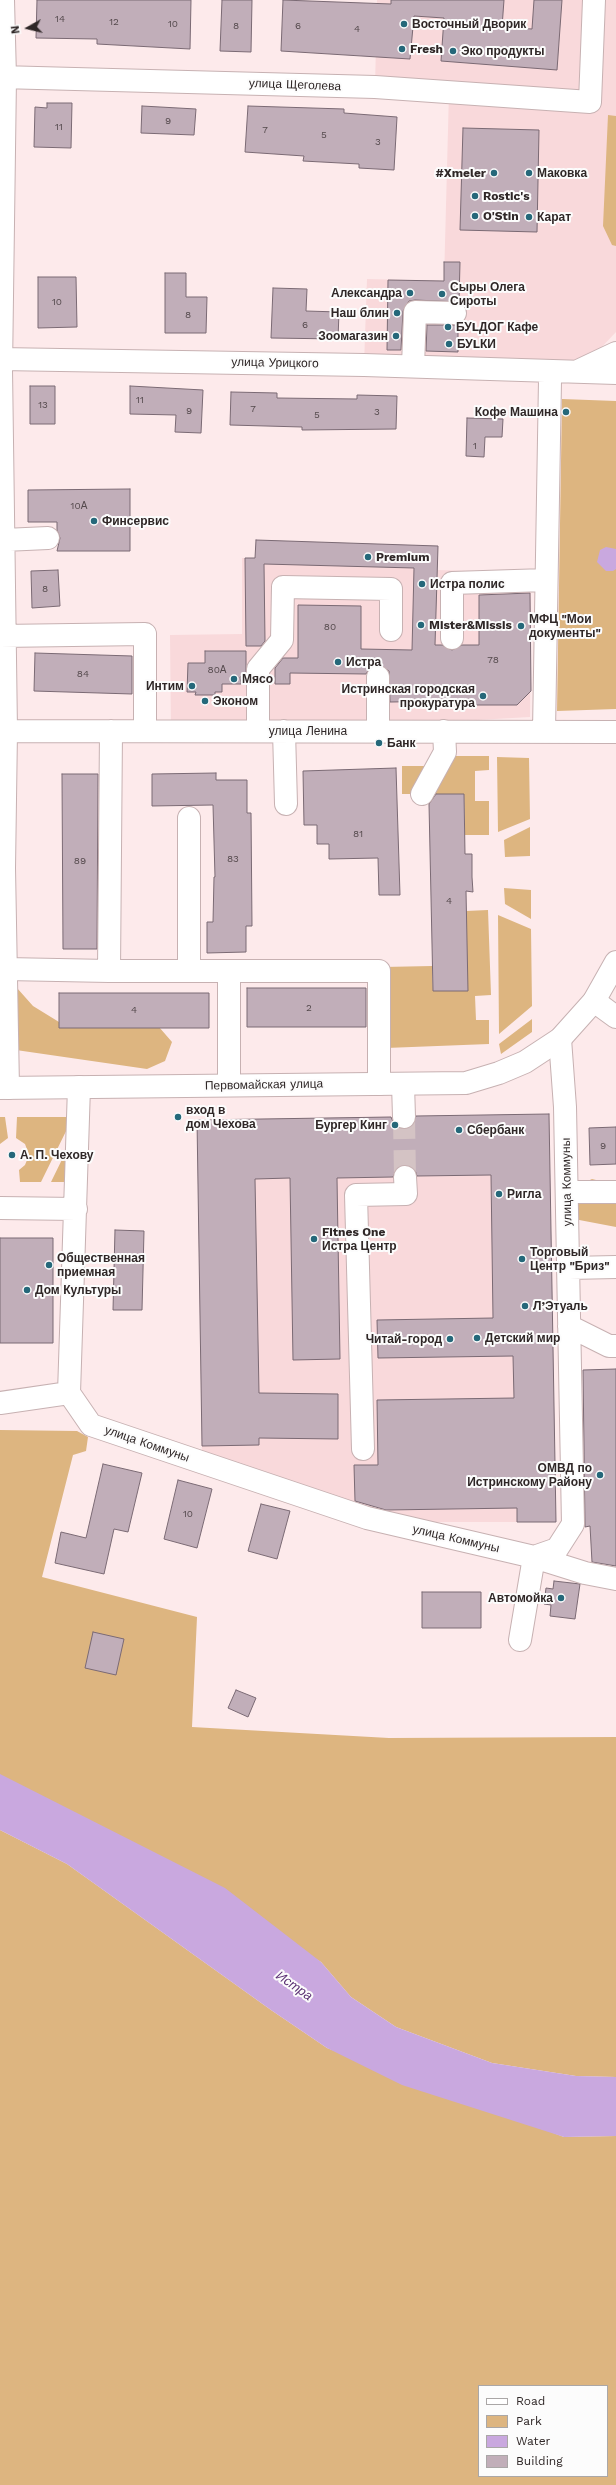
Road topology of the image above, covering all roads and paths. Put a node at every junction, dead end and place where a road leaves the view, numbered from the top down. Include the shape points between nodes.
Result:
1 (3, 0) edge
2 (594, 0) edge
3 (3, 77) edge
4 (455, 313) dead end
5 (616, 353) edge
6 (0, 359) edge
7 (413, 366) junction
8 (579, 371) junction
9 (616, 373) edge
10 (550, 375) junction
11 (48, 538) dead end
12 (4, 540) junction
13 (546, 580) junction
14 (391, 630) dead end
15 (2, 636) edge
16 (452, 638) dead end
17 (378, 677) dead end
18 (3, 731) edge
19 (111, 731) junction
20 (145, 731) junction
21 (258, 731) junction
22 (284, 731) junction
23 (378, 731) junction
24 (444, 731) junction
25 (544, 731) junction
26 (616, 732) edge
27 (422, 794) dead end
28 (286, 804) dead end
29 (189, 818) dead end
30 (2, 868) edge
31 (616, 962) edge
32 (6, 969) junction
33 (109, 971) junction
34 (189, 971) junction
35 (229, 971) junction
36 (594, 1000) junction
37 (616, 1017) edge
38 (560, 1039) junction
39 (379, 1084) junction
40 (403, 1084) junction
41 (229, 1085) junction
42 (79, 1087) junction
43 (4, 1088) edge
44 (404, 1116) tunnel mouth
45 (405, 1177) tunnel mouth
46 (567, 1192) junction
47 (616, 1192) edge
48 (0, 1208) edge
49 (76, 1209) junction
50 (616, 1267) edge
51 (568, 1268) junction
52 (569, 1326) junction
53 (616, 1346) edge
54 (69, 1393) junction
55 (0, 1402) edge
56 (363, 1449) dead end
57 (534, 1557) junction
58 (616, 1579) edge
59 (520, 1640) dead end

1 - 3 street
2 - 3 street, улица Щеголева via 590,102 375,87
3 - 6 street
4 - 7 street via 415,312
5 - 8 street
6 - 7 street, улица Урицкого
6 - 12 street
7 - 10 street, улица Урицкого
8 - 9 street, улица Урицкого
8 - 10 street, улица Урицкого
10 - 13 street
11 - 12 street
12 - 15 street
13 - 16 street via 452,583
13 - 25 street
14 - 21 street via 391,589 283,587 282,640 258,669
15 - 18 street
15 - 20 street via 145,634
17 - 23 street
18 - 19 street, улица Ленина
18 - 30 street
19 - 20 street, улица Ленина
19 - 33 street
20 - 21 street, улица Ленина
21 - 22 street, улица Ленина
22 - 23 street, улица Ленина
22 - 28 street
23 - 24 street, улица Ленина
24 - 25 street, улица Ленина
24 - 27 street via 445,752
25 - 26 street, улица Ленина
29 - 34 street
30 - 32 street
31 - 36 street, Первомайская улица
32 - 33 street
32 - 43 street
33 - 34 street
34 - 35 street
35 - 39 street via 379,971
35 - 41 street
36 - 37 street
36 - 38 street, Первомайская улица
38 - 40 street, Первомайская улица via 525,1062 466,1083
38 - 46 street, улица Коммуны
39 - 40 street, Первомайская улица
39 - 41 street, Первомайская улица
40 - 44 street
41 - 42 street, Первомайская улица
42 - 43 street, Первомайская улица
42 - 49 street
45 - 56 street via 406,1194 356,1195
46 - 47 street
46 - 51 street, улица Коммуны
48 - 49 street
49 - 54 street
50 - 51 street
51 - 52 street, улица Коммуны
52 - 53 street via 609,1346
52 - 57 street, улица Коммуны via 573,1524 557,1549
54 - 55 street
54 - 57 street, улица Коммуны via 91,1426 367,1518
57 - 58 street, улица Коммуны via 585,1573
57 - 59 street

